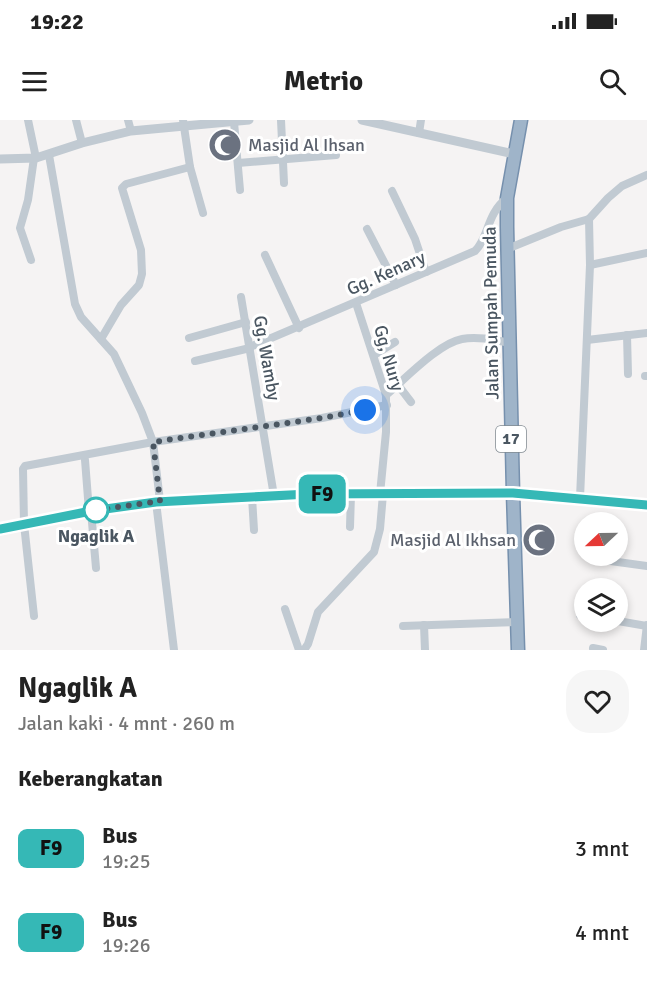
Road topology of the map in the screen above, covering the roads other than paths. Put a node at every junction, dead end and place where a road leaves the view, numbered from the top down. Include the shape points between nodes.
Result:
1 (28, 120) edge
2 (76, 120) edge
3 (128, 120) edge
4 (281, 120) edge
5 (362, 120) edge
6 (421, 120) edge
7 (521, 120) edge
8 (241, 121) edge
9 (184, 123) edge
10 (131, 131) junction
11 (419, 133) junction
12 (82, 143) junction
13 (514, 154) junction
14 (50, 155) junction
15 (336, 155) dead end
16 (35, 158) junction
17 (284, 158) junction
18 (0, 159) edge
19 (238, 164) junction
20 (190, 167) junction
21 (647, 175) edge
22 (284, 183) dead end
23 (240, 190) dead end
24 (392, 191) dead end
25 (507, 203) junction
26 (203, 213) dead end
27 (589, 219) junction
28 (367, 229) dead end
29 (507, 249) junction
30 (647, 253) edge
31 (265, 255) dead end
32 (31, 260) dead end
33 (590, 264) junction
34 (426, 272) junction
35 (396, 285) junction
36 (241, 297) dead end
37 (356, 303) junction
38 (246, 322) junction
39 (299, 328) junction
40 (647, 333) edge
41 (627, 335) junction
42 (189, 338) dead end
43 (101, 339) junction
44 (587, 340) junction
45 (395, 342) dead end
46 (510, 343) junction
47 (250, 348) junction
48 (374, 355) junction
49 (195, 360) dead end
50 (628, 374) dead end
51 (398, 385) junction
52 (386, 395) junction
53 (411, 402) dead end
54 (387, 405) junction
55 (263, 425) junction
56 (153, 442) junction
57 (84, 460) dead end
58 (513, 493) junction
59 (351, 494) junction
60 (381, 494) junction
61 (274, 496) junction
62 (252, 497) junction
63 (580, 498) junction
64 (158, 502) junction
65 (647, 505) edge
66 (90, 511) junction
67 (24, 524) junction
68 (350, 526) dead end
69 (0, 529) edge
70 (254, 530) dead end
71 (628, 563) edge
72 (647, 566) edge
73 (96, 568) dead end
74 (285, 609) dead end
75 (34, 616) dead end
76 (517, 622) junction
77 (628, 622) edge
78 (424, 625) junction
79 (647, 625) edge
80 (403, 626) dead end
81 (593, 648) dead end
82 (174, 650) edge
83 (301, 650) edge
84 (425, 650) edge
85 (518, 650) edge
86 (603, 650) edge
87 (644, 650) edge

1 - 16 street
2 - 12 street
3 - 10 street
4 - 17 street
5 - 11 street
6 - 11 street
7 - 13 highway, Jalan Sumpah Pemuda / 17
8 - 9 street
8 - 19 street
9 - 10 street
9 - 20 street
10 - 12 street
11 - 13 street
12 - 14 street
13 - 25 highway, Jalan Sumpah Pemuda / 17
14 - 16 street
14 - 43 street via 75,304
15 - 17 street
16 - 18 street
16 - 32 street via 20,228
17 - 19 street
17 - 22 street
19 - 23 street
20 - 26 street
20 - 43 street via 122,188 141,250 142,274 139,285 121,305
21 - 27 street via 622,186
24 - 34 street
25 - 29 highway, Jalan Sumpah Pemuda / 17
25 - 34 street, Gg. Kenary via 500,203 491,217 477,250
27 - 29 street
27 - 33 street
28 - 35 street
29 - 46 highway, Jalan Sumpah Pemuda / 17
30 - 33 street
31 - 39 street
33 - 44 street
34 - 35 street, Gg. Kenary
35 - 37 street, Gg. Kenary
36 - 38 street, Gg. Wamby
37 - 39 street, Gg. Kenary
37 - 48 street, Gg, Nury
38 - 42 street
38 - 47 street, Gg. Wamby
39 - 47 street, Gg. Kenary
40 - 41 street
41 - 44 street
41 - 50 street
43 - 56 street via 120,364
44 - 63 street
45 - 48 street
46 - 51 street via 458,340
46 - 58 highway, Jalan Sumpah Pemuda / 17
47 - 49 street, Gg. Kenary
47 - 55 street, Gg. Wamby
48 - 52 street, Gg, Nury
51 - 52 street
51 - 53 street
52 - 54 street, Gg, Nury
54 - 55 street
54 - 60 street, Gg, Nury
55 - 56 street
55 - 61 street, Gg. Wamby
56 - 64 street
56 - 67 street via 32,463 23,468
57 - 66 street
58 - 60 main road
58 - 63 main road
58 - 76 highway, Jalan Sumpah Pemuda / 17
59 - 60 main road
59 - 61 main road
59 - 68 street
60 - 83 street, Gg, Nury via 380,528 374,552 318,612 308,644
61 - 62 main road
62 - 64 main road
62 - 70 street
63 - 65 main road
64 - 66 main road
64 - 82 street
66 - 67 main road
66 - 73 street
67 - 69 main road
67 - 75 street
71 - 72 street
74 - 83 street
76 - 78 street
76 - 85 highway, Jalan Sumpah Pemuda / 17
77 - 79 street
78 - 80 street
78 - 84 street
79 - 87 street
81 - 86 street

